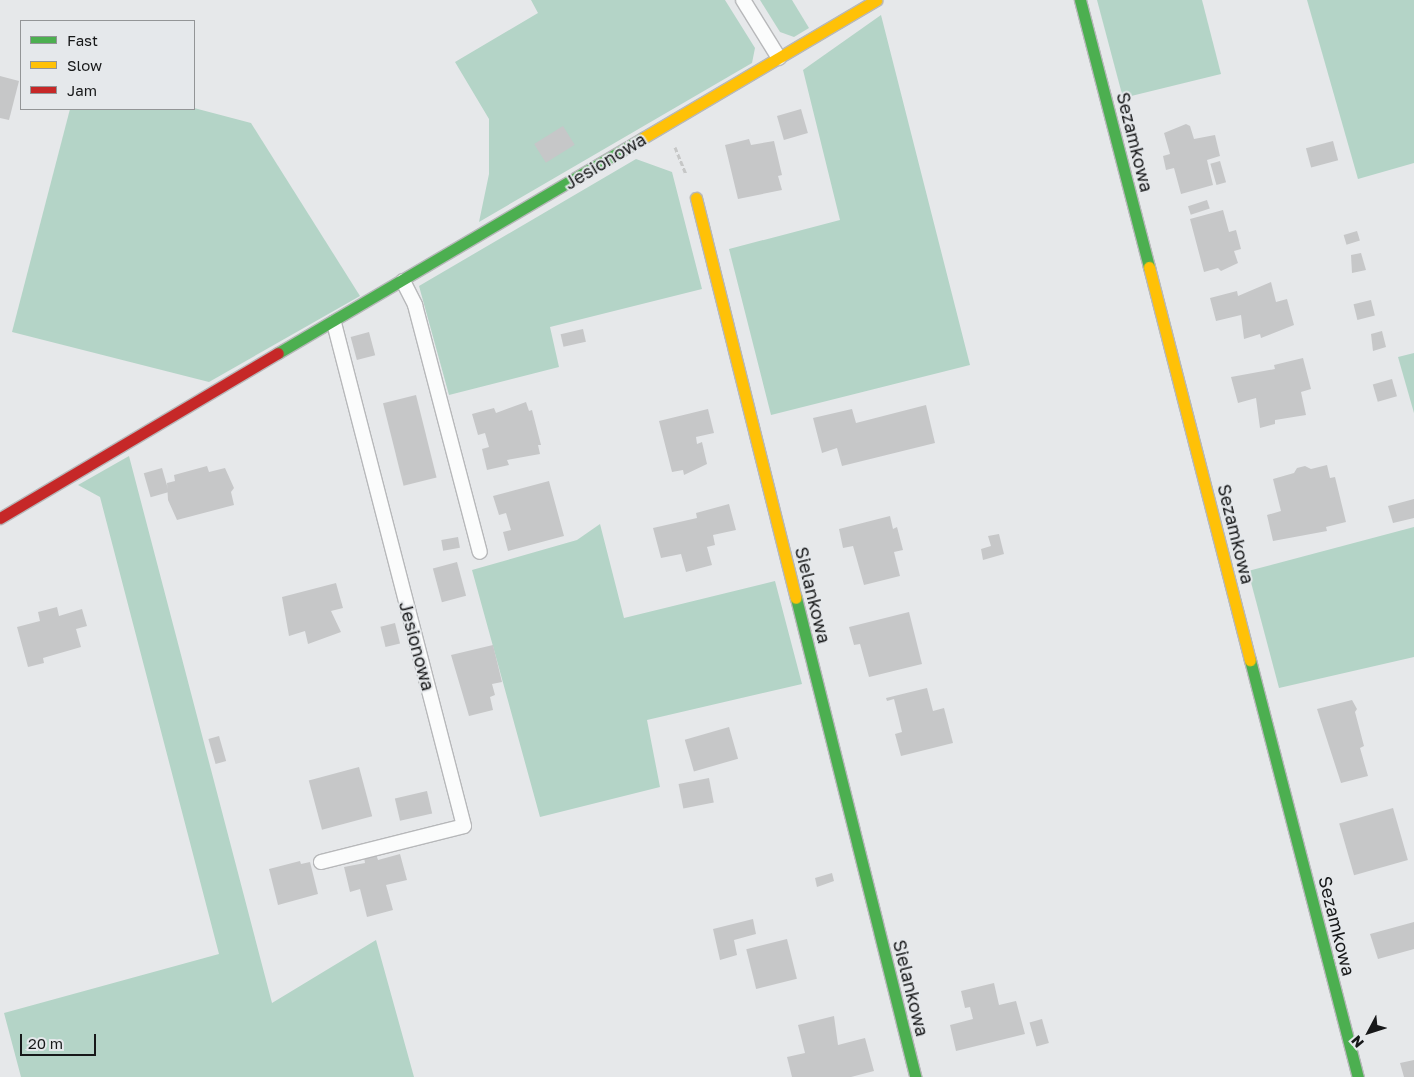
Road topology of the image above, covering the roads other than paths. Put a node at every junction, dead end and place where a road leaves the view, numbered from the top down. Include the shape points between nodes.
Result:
1 (744, 0) edge
2 (876, 0) edge
3 (1080, 0) edge
4 (779, 58) junction
5 (696, 198) road end
6 (403, 281) junction
7 (334, 322) junction
8 (0, 518) edge
9 (480, 552) dead end
10 (321, 862) dead end
11 (915, 1077) edge
12 (1358, 1077) edge

1 - 4 lane
2 - 4 street, Jesionowa
3 - 12 street, Sezamkowa
4 - 6 street, Jesionowa
5 - 11 street, Sielankowa
6 - 7 street, Jesionowa
6 - 9 lane via 415,305
7 - 8 street, Jesionowa
7 - 10 lane, Jesionowa via 464,826

